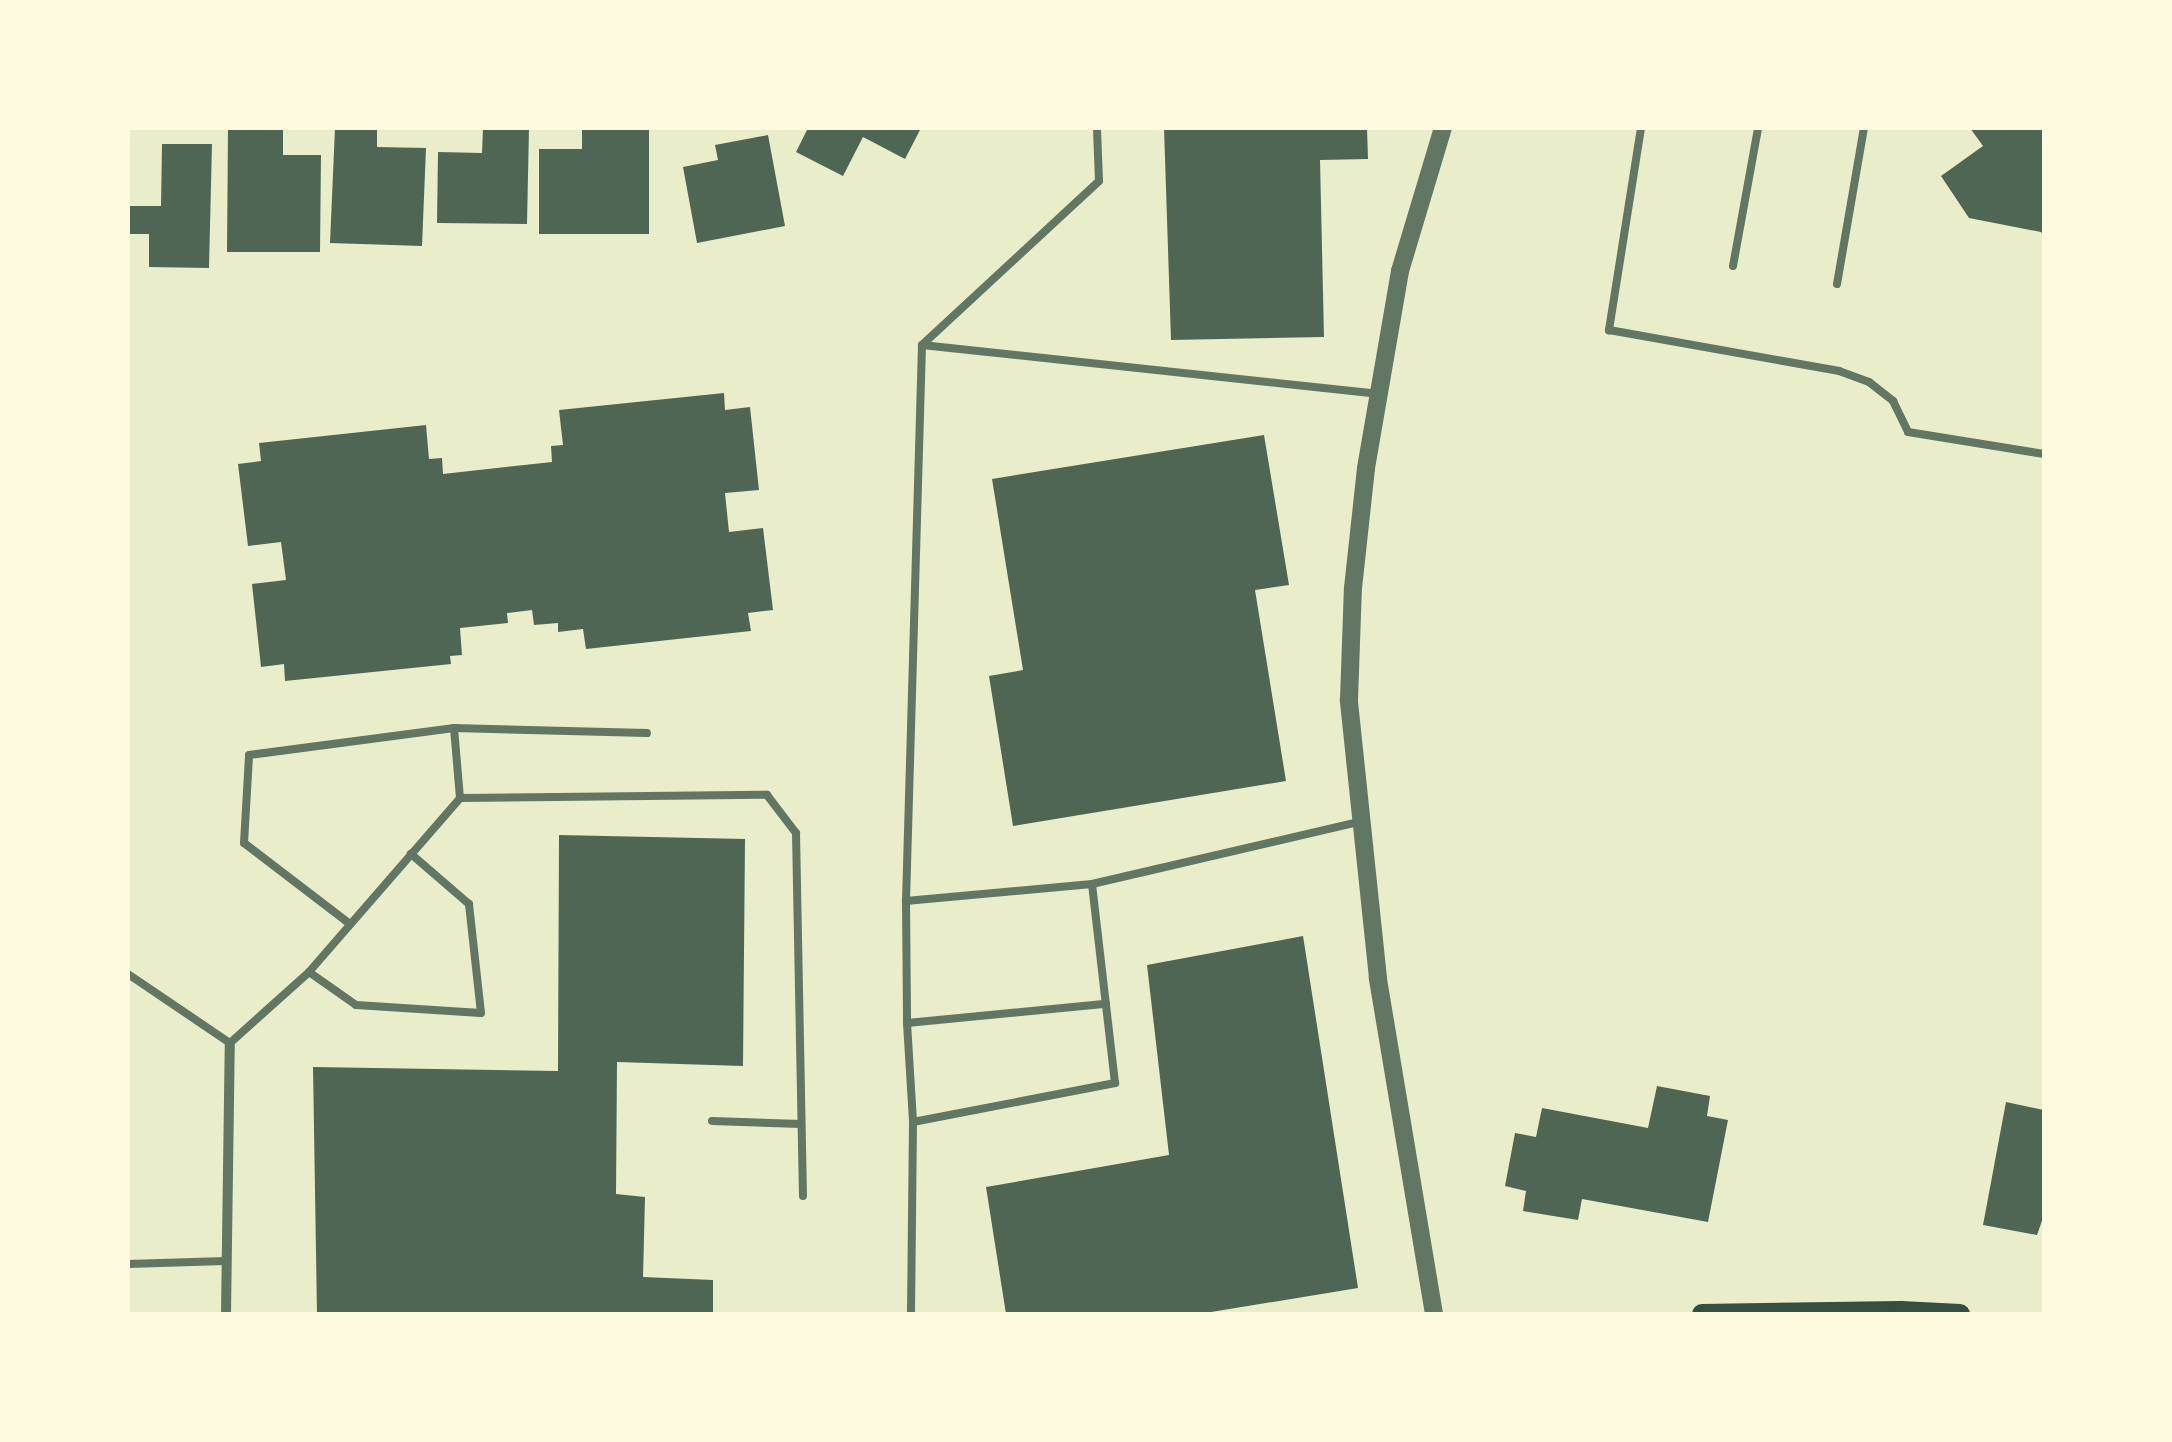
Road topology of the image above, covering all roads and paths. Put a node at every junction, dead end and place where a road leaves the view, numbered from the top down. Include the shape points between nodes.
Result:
1 (1098, 128) edge
2 (1443, 128) edge
3 (1641, 128) edge
4 (1758, 128) edge
5 (1864, 128) edge
6 (1733, 266) dead end
7 (1837, 284) dead end
8 (922, 345) junction
9 (1379, 394) junction
10 (2044, 454) edge
11 (454, 728) junction
12 (647, 733) dead end
13 (460, 798) junction
14 (1360, 822) junction
15 (411, 854) junction
16 (1092, 884) junction
17 (906, 901) junction
18 (350, 924) junction
19 (309, 972) junction
20 (128, 974) edge
21 (1106, 1004) junction
22 (906, 1023) junction
23 (230, 1043) junction
24 (712, 1121) dead end
25 (913, 1122) junction
26 (801, 1124) junction
27 (802, 1196) dead end
28 (225, 1261) junction
29 (128, 1264) edge
30 (226, 1314) edge
31 (910, 1314) edge
32 (1434, 1314) edge
33 (1702, 1314) edge
34 (1960, 1314) edge

1 - 8 lane via 1099,182
2 - 9 street via 1400,270
3 - 10 lane via 1610,330 1839,372 1869,382 1893,402 1908,432
4 - 6 lane
5 - 7 lane
8 - 9 lane
8 - 17 lane
9 - 14 street via 1353,588 1349,700
11 - 12 lane
11 - 13 lane
11 - 18 lane via 249,755 244,843
13 - 15 lane
13 - 26 lane via 767,795 796,834
14 - 16 lane
14 - 32 street via 1378,978
15 - 18 lane
15 - 19 lane via 469,904 480,1013 356,1005
16 - 17 lane
16 - 21 lane
17 - 22 lane
18 - 19 lane
19 - 23 lane
20 - 23 lane
21 - 22 lane
21 - 25 lane via 1116,1083
22 - 25 lane
23 - 28 street
24 - 26 lane
25 - 31 lane
26 - 27 lane
28 - 29 lane
28 - 30 street
33 - 34 main road

